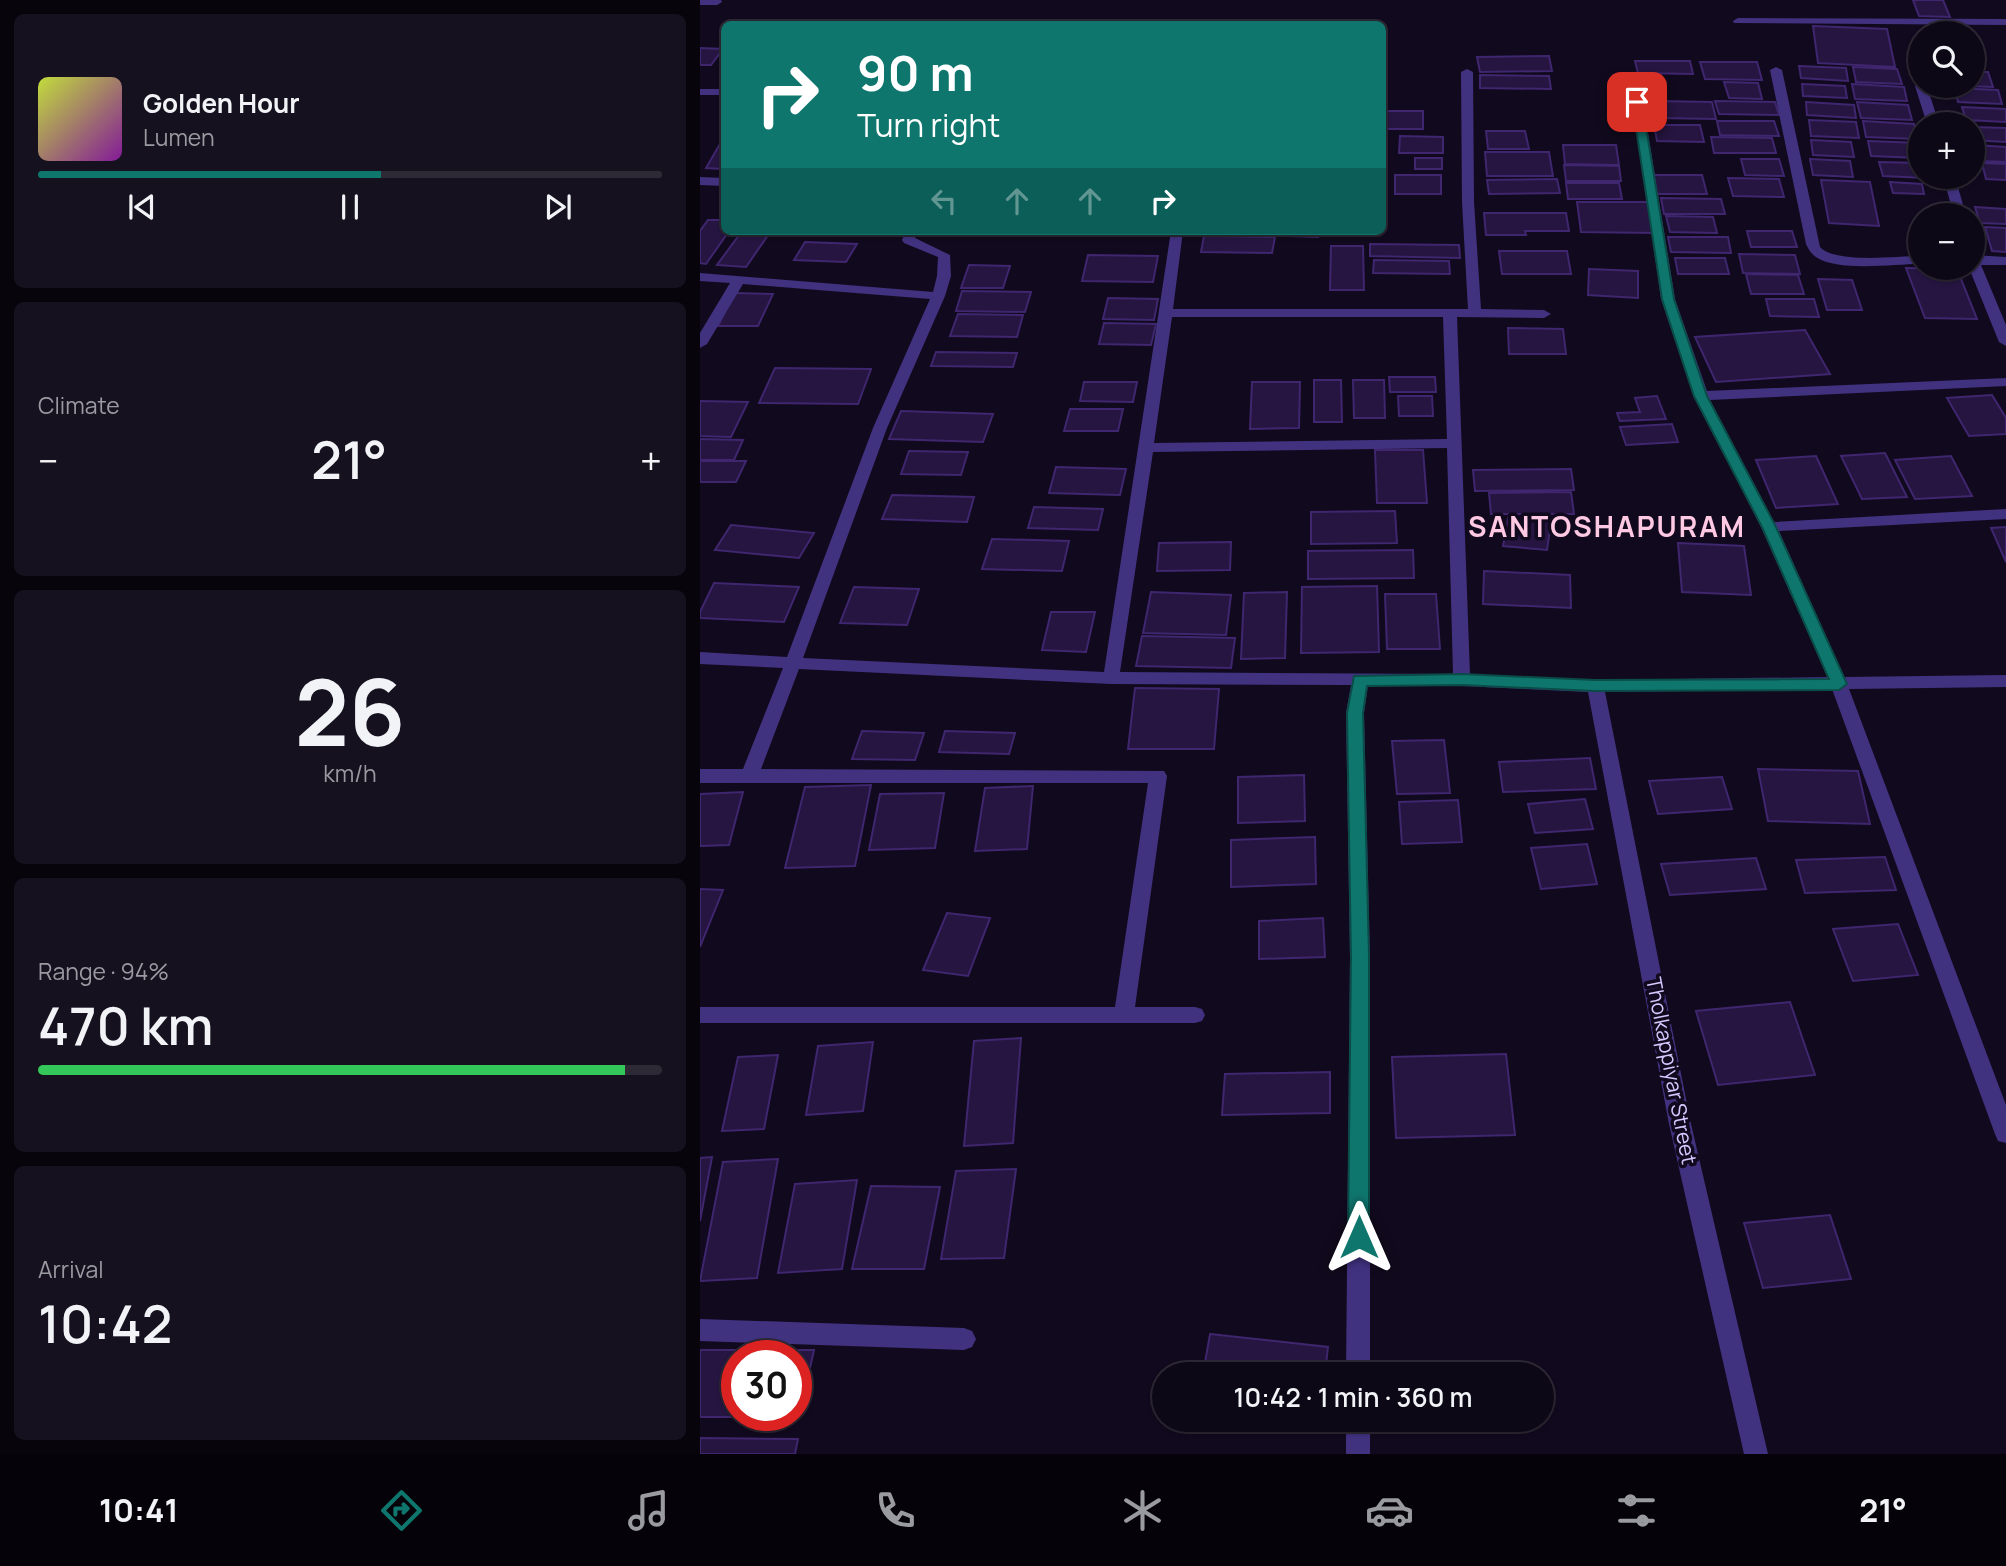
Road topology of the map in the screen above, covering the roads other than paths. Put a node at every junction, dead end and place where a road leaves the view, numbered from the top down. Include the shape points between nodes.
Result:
1 (700, 2) edge
2 (717, 2) dead end
3 (1738, 21) dead end
4 (2006, 22) edge
5 (1776, 70) dead end
6 (1467, 72) dead end
7 (700, 92) edge
8 (721, 92) edge
9 (1637, 102) dead end
10 (700, 181) edge
11 (721, 181) edge
12 (910, 235) edge
13 (1176, 235) edge
14 (1908, 260) edge
15 (1985, 260) edge
16 (2006, 261) edge
17 (700, 277) edge
18 (739, 280) junction
19 (1980, 280) edge
20 (938, 296) junction
21 (1164, 313) junction
22 (1450, 313) junction
23 (1475, 313) junction
24 (1544, 314) dead end
25 (2006, 342) edge
26 (700, 344) edge
27 (2006, 382) edge
28 (1701, 396) junction
29 (1454, 443) junction
30 (1146, 448) junction
31 (2006, 514) edge
32 (1769, 527) junction
33 (700, 658) edge
34 (793, 663) junction
35 (1111, 678) junction
36 (1360, 680) junction
37 (1462, 680) junction
38 (2006, 681) edge
39 (1839, 684) junction
40 (1595, 686) junction
41 (700, 776) edge
42 (749, 776) junction
43 (700, 1015) edge
44 (1195, 1015) dead end
45 (1125, 1016) junction
46 (2006, 1134) edge
47 (700, 1330) edge
48 (964, 1339) dead end
49 (1358, 1362) edge
50 (1358, 1432) edge
51 (1358, 1454) edge
52 (1756, 1454) edge

1 - 2 street
3 - 4 street
5 - 14 street via 1817,252 1838,258
6 - 23 street
7 - 8 street
9 - 28 street via 1668,299
10 - 11 street
12 - 20 street via 908,240 944,255
13 - 21 street
15 - 16 street
17 - 18 street
18 - 20 street
18 - 26 street
19 - 25 street
20 - 34 street via 880,428
21 - 22 street
21 - 30 street
22 - 23 street
22 - 29 street
23 - 24 street
27 - 28 street
28 - 32 street
29 - 30 street
29 - 37 street
30 - 35 street
31 - 32 street
32 - 39 street
33 - 34 street
34 - 35 street
34 - 42 street
35 - 36 street
36 - 37 street
36 - 49 street via 1355,713 1360,957
37 - 40 street
38 - 39 street
39 - 40 street
39 - 46 street
40 - 52 street, Tholkappiyar Street via 1680,1124
41 - 42 street
42 - 45 street via 1158,776
43 - 45 street
44 - 45 street
47 - 48 street
50 - 51 street

